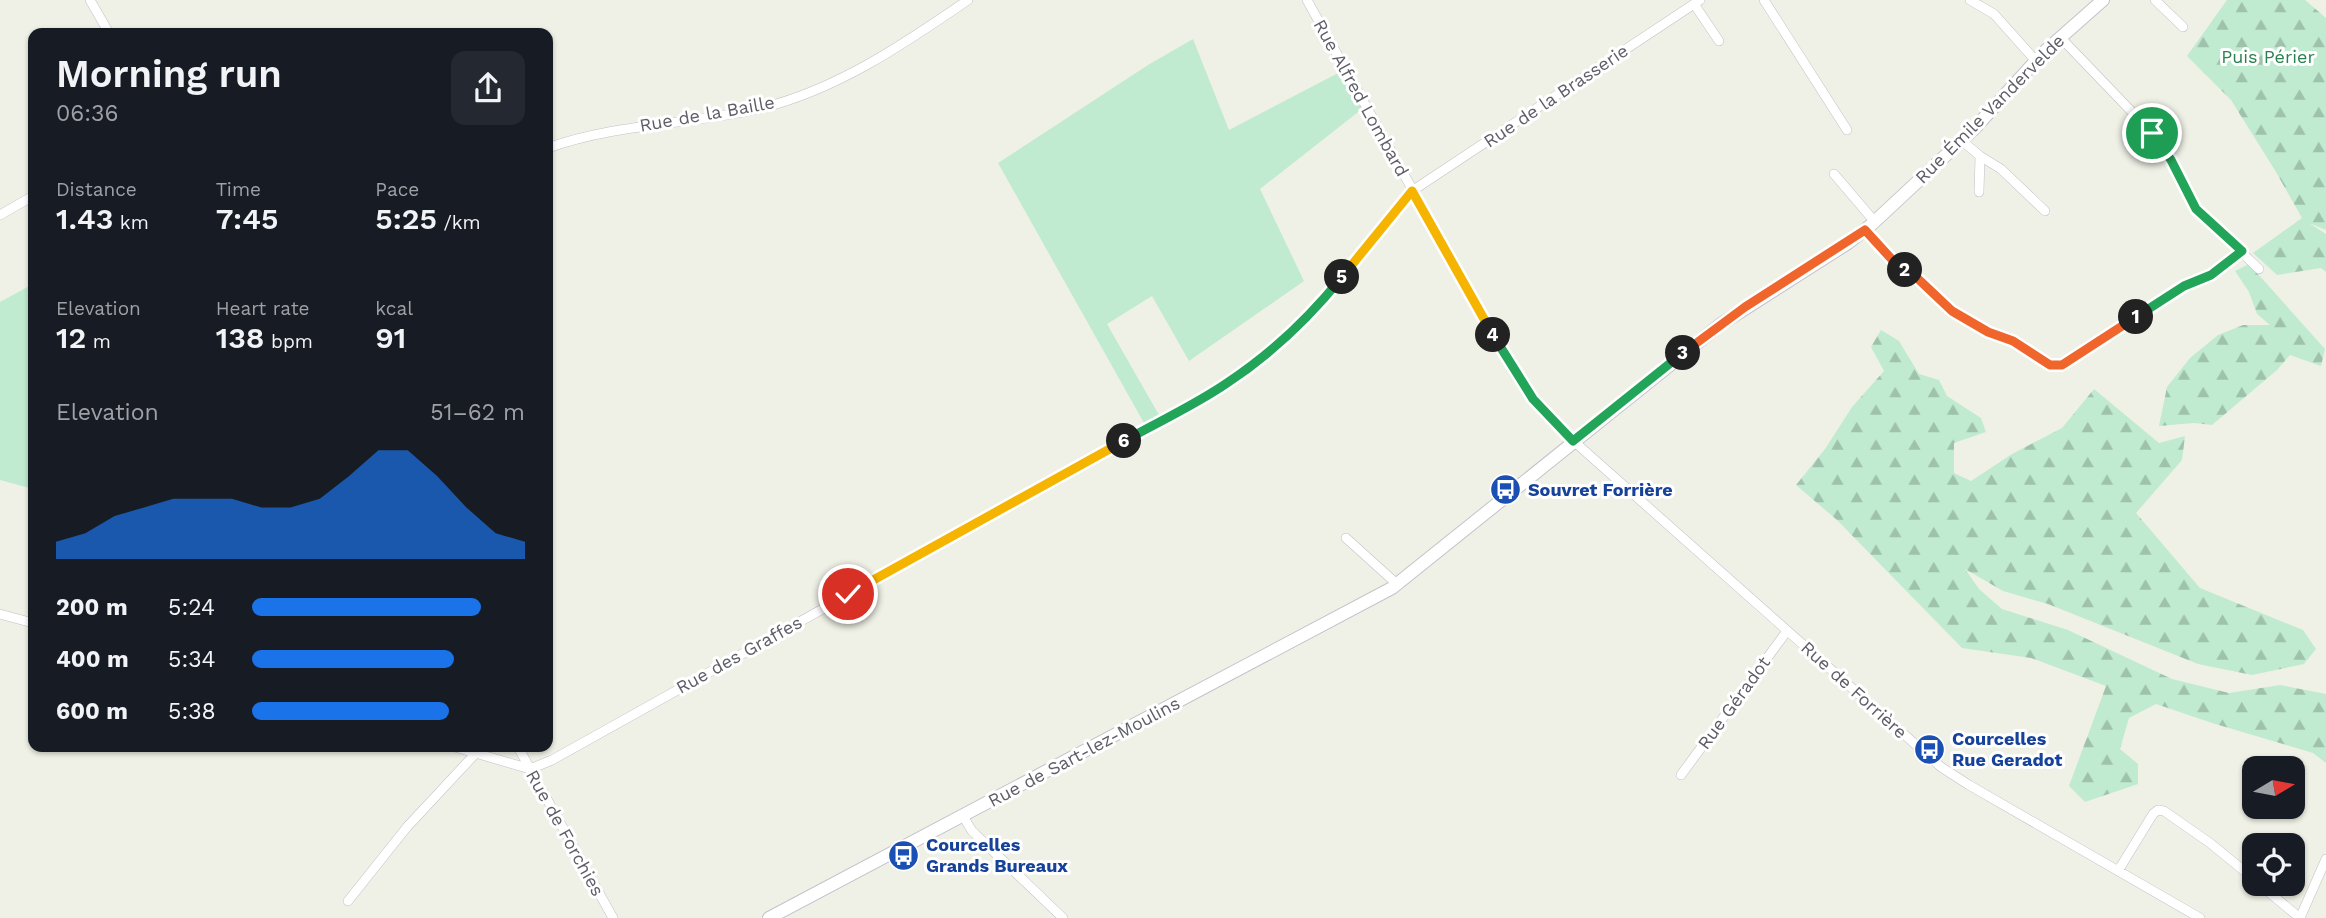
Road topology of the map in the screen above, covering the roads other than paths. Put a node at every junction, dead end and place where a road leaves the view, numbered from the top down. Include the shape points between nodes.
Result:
1 (90, 0) edge
2 (968, 0) edge
3 (1307, 0) edge
4 (1763, 0) edge
5 (1970, 0) edge
6 (2103, 0) edge
7 (2155, 0) edge
8 (1697, 2) edge
9 (2183, 27) dead end
10 (106, 28) edge
11 (2060, 37) junction
12 (1719, 41) dead end
13 (2035, 60) junction
14 (1847, 131) dead end
15 (1961, 140) junction
16 (553, 147) edge
17 (1980, 156) junction
18 (1834, 174) dead end
19 (1412, 191) junction
20 (1979, 192) dead end
21 (28, 199) edge
22 (2045, 211) dead end
23 (0, 215) edge
24 (1870, 226) junction
25 (2242, 251) junction
26 (2259, 269) dead end
27 (1573, 441) junction
28 (1346, 538) dead end
29 (1398, 585) junction
30 (0, 614) edge
31 (28, 622) edge
32 (1787, 631) junction
33 (472, 752) edge
34 (521, 752) edge
35 (476, 753) junction
36 (530, 769) junction
37 (1681, 775) dead end
38 (962, 816) junction
39 (2326, 859) edge
40 (2242, 869) edge
41 (2118, 871) junction
42 (2273, 896) edge
43 (348, 901) dead end
44 (785, 914) edge
45 (613, 918) edge
46 (769, 918) edge
47 (1063, 918) edge
48 (2200, 918) edge
49 (2300, 918) edge

1 - 10 street
2 - 16 street, Rue de la Baille via 859,70 806,94 712,117 606,131
3 - 19 street, Rue Alfred Lombard
4 - 14 street
5 - 13 street via 1994,14
6 - 11 main road, Rue Émile Vandervelde
7 - 9 street
8 - 12 street
8 - 19 street, Rue de la Brasserie
11 - 13 main road, Rue Émile Vandervelde
11 - 25 street via 2158,139 2196,209
13 - 15 main road, Rue Émile Vandervelde
15 - 17 street
15 - 24 main road, Rue Émile Vandervelde
17 - 20 street
17 - 22 street via 2001,169
18 - 24 street
19 - 27 street, Rue Alfred Lombard via 1515,374
19 - 36 street, Rue des Graffes via 1325,298 1275,348 1226,384
21 - 23 street
24 - 25 street via 1897,265 1952,311 2050,365 2062,365 2184,286 2211,275
24 - 27 main road, Rue Émile Vandervelde via 1725,320
25 - 26 street
27 - 29 main road, Rue de Sart-lez-Moulins
27 - 32 street, Rue de Forrière
28 - 29 street
29 - 38 main road, Rue de Sart-lez-Moulins
30 - 31 street
32 - 37 street, Rue Géradot
32 - 41 street, Rue de Forrière via 1941,767
33 - 35 street
34 - 36 street, Rue de Forchies
35 - 36 street
35 - 43 street via 407,827
36 - 45 street, Rue de Forchies
38 - 44 main road, Rue de Sart-lez-Moulins
38 - 47 street
39 - 49 street
40 - 41 street via 2158,810
41 - 48 street, Rue de Forrière
42 - 49 street
44 - 46 main road, Rue de Sart-lez-Moulins

